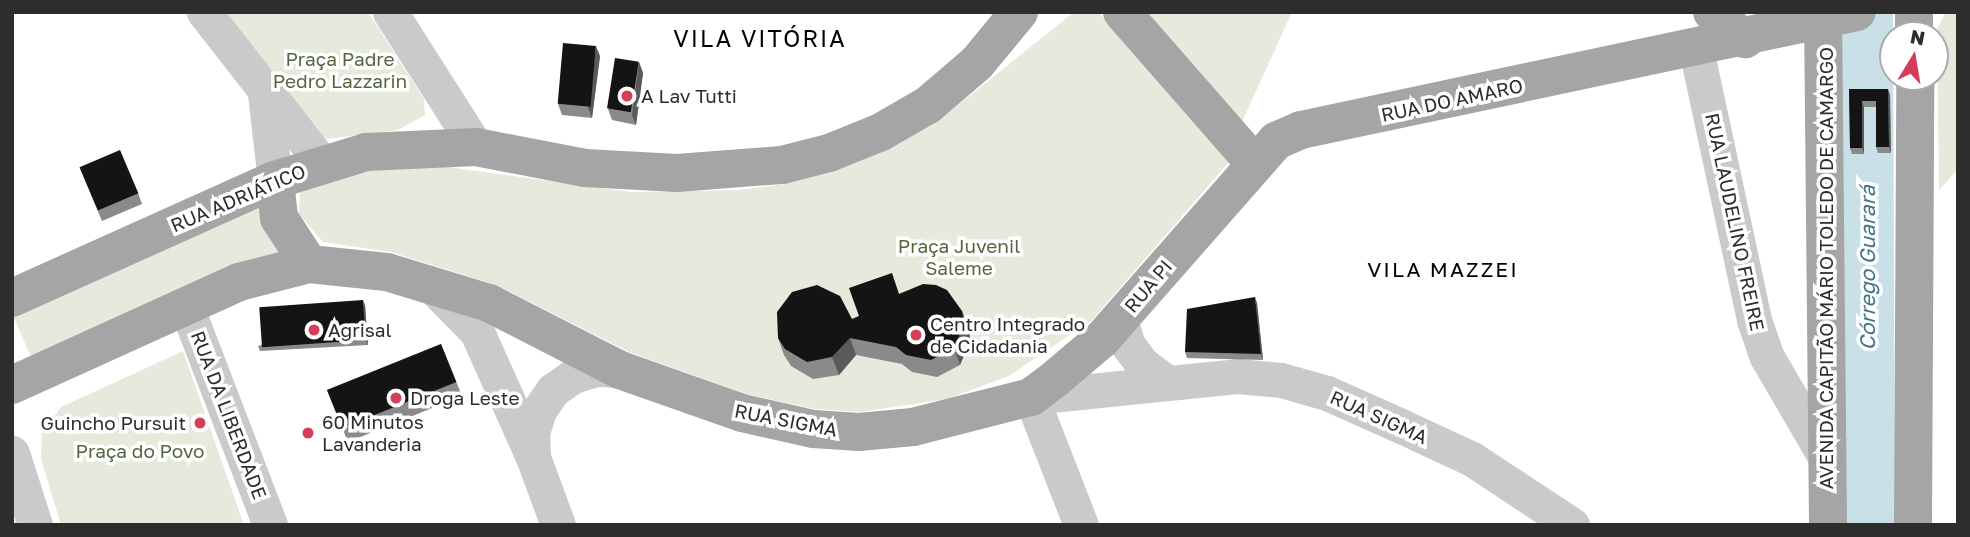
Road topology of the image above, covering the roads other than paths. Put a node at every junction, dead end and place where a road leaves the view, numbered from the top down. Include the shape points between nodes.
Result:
1 (204, 12) edge
2 (390, 12) edge
3 (1019, 12) edge
4 (1049, 12) edge
5 (1122, 12) edge
6 (1712, 12) edge
7 (1838, 15) edge
8 (1745, 38) junction
9 (1696, 49) junction
10 (970, 69) junction
11 (265, 90) junction
12 (1915, 91) edge
13 (476, 147) junction
14 (322, 163) junction
15 (1254, 163) junction
16 (275, 180) junction
17 (309, 264) junction
18 (429, 283) junction
19 (12, 298) edge
20 (186, 306) junction
21 (1119, 319) junction
22 (620, 370) junction
23 (1164, 380) junction
24 (12, 385) edge
25 (1031, 397) junction
26 (12, 453) edge
27 (533, 457) junction
28 (1828, 462) junction
29 (35, 525) edge
30 (270, 525) edge
31 (558, 525) edge
32 (1081, 525) edge
33 (1572, 525) edge
34 (1828, 525) edge
35 (1913, 525) edge

1 - 11 street
2 - 13 street
3 - 10 main road
4 - 10 main road
5 - 15 main road
6 - 8 main road
7 - 8 main road, RUA DO AMARO
7 - 28 main road, AVENIDA CAPITÃO MÁRIO TOLEDO DE CAMARGO
8 - 9 main road, RUA DO AMARO
9 - 15 main road, RUA DO AMARO via 1301,130 1276,141
9 - 28 street, RUA LAUDELINO FREIRE via 1754,320 1767,357
10 - 13 main road, RUA ADRIÁTICO via 928,105 881,132 782,165 736,171 632,173
11 - 14 street
11 - 16 street
12 - 35 main road
13 - 14 main road, RUA ADRIÁTICO via 366,152
14 - 16 main road, RUA ADRIÁTICO
15 - 21 main road, RUA PI
16 - 17 main road via 279,218
16 - 19 main road, RUA ADRIÁTICO
17 - 18 main road
17 - 20 main road via 270,271
18 - 22 main road, RUA SIGMA via 489,303
18 - 27 street via 477,332
20 - 24 main road
20 - 30 street, RUA DA LIBERDADE
21 - 23 street via 1128,345 1143,365
21 - 25 main road, RUA PI via 1102,339
22 - 25 main road, RUA SIGMA via 742,413 813,429 859,432 913,427
22 - 27 street via 596,369 573,376 553,390 539,410 532,433
23 - 25 street, RUA SIGMA
23 - 33 street, RUA SIGMA via 1270,379 1327,393 1472,459
25 - 32 street
26 - 29 street
27 - 31 street
28 - 34 main road, AVENIDA CAPITÃO MÁRIO TOLEDO DE CAMARGO

